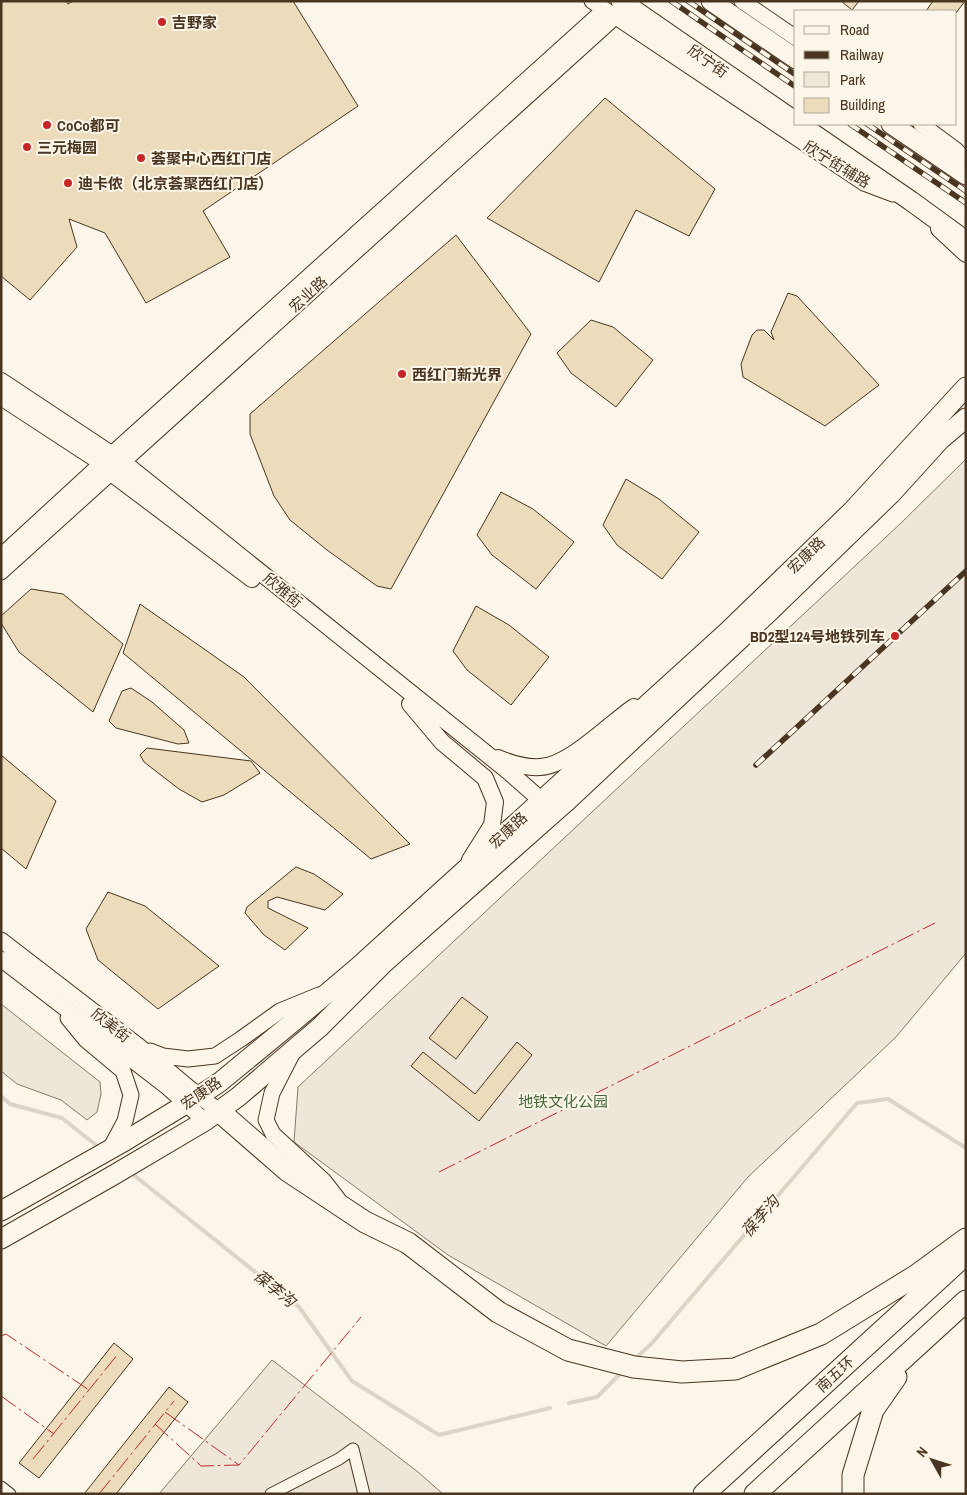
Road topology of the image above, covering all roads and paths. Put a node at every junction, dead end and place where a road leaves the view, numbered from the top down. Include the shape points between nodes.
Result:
1 (711, 1) edge
2 (742, 1) edge
3 (608, 7) edge
4 (794, 37) edge
5 (794, 58) edge
6 (794, 121) edge
7 (800, 125) edge
8 (892, 125) edge
9 (922, 125) edge
10 (966, 161) edge
11 (966, 175) edge
12 (911, 201) junction
13 (966, 241) edge
14 (966, 254) edge
15 (1, 381) edge
16 (966, 386) edge
17 (1, 397) edge
18 (966, 418) edge
19 (112, 463) junction
20 (1, 556) edge
21 (1, 572) edge
22 (676, 677) junction
23 (410, 704) junction
24 (487, 754) junction
25 (545, 808) junction
26 (464, 870) junction
27 (1, 940) edge
28 (1, 959) edge
29 (329, 991) junction
30 (51, 998) junction
31 (140, 1047) junction
32 (295, 1049) junction
33 (192, 1100) junction
34 (212, 1116) junction
35 (118, 1145) junction
36 (347, 1210) junction
37 (1, 1211) edge
38 (1, 1239) edge
39 (966, 1239) edge
40 (966, 1254) edge
41 (966, 1301) edge
42 (917, 1346) junction
43 (1, 1487) edge
44 (10, 1494) edge
45 (271, 1494) edge
46 (364, 1494) edge
47 (704, 1494) edge
48 (755, 1494) edge
49 (853, 1494) edge

1 - 5 main road
2 - 4 street
3 - 6 main road, 欣宁街
3 - 12 street, 欣宁街辅路 via 864,183
3 - 19 street, 宏业路
7 - 12 main road
8 - 11 main road
9 - 10 street
12 - 13 main road
12 - 14 main road
15 - 19 main road, 欣雅街
16 - 22 main road, 宏康路 via 852,511
17 - 19 main road, 欣雅街
18 - 25 main road, 宏康路 via 940,440 891,494 768,614
19 - 20 street, 宏业路
19 - 21 street, 宏业路
19 - 23 main road, 欣雅街 via 260,586
19 - 24 main road, 欣雅街
22 - 24 main road via 556,764 517,766
22 - 25 main road, 宏康路 via 553,790
23 - 25 main road, 欣雅街
23 - 26 main road via 442,742 485,778 494,802 492,825
24 - 25 main road, 欣雅街
25 - 26 main road, 宏康路
25 - 32 main road, 宏康路
26 - 29 main road, 宏康路
27 - 31 street, 欣美街
28 - 30 street, 欣美街
29 - 31 street via 280,1012 214,1056 188,1060 163,1056
29 - 33 main road, 宏康路 via 227,1076
30 - 33 street, 欣美街 via 166,1086
30 - 35 street via 86,1040 122,1071 131,1095
31 - 33 street, 欣美街
32 - 34 main road, 宏康路
32 - 36 street via 272,1093 266,1120 273,1134 324,1181
33 - 34 street, 欣美街
33 - 35 main road, 宏康路
34 - 36 highway
34 - 38 main road, 宏康路
35 - 37 main road, 宏康路
36 - 39 highway via 408,1243 498,1312 568,1350 634,1367 682,1372 735,1369 821,1334 917,1275
40 - 47 highway, 南五环
41 - 42 highway
42 - 48 highway
42 - 49 highway via 873,1410 853,1475
43 - 44 street
45 - 46 street via 353,1450

